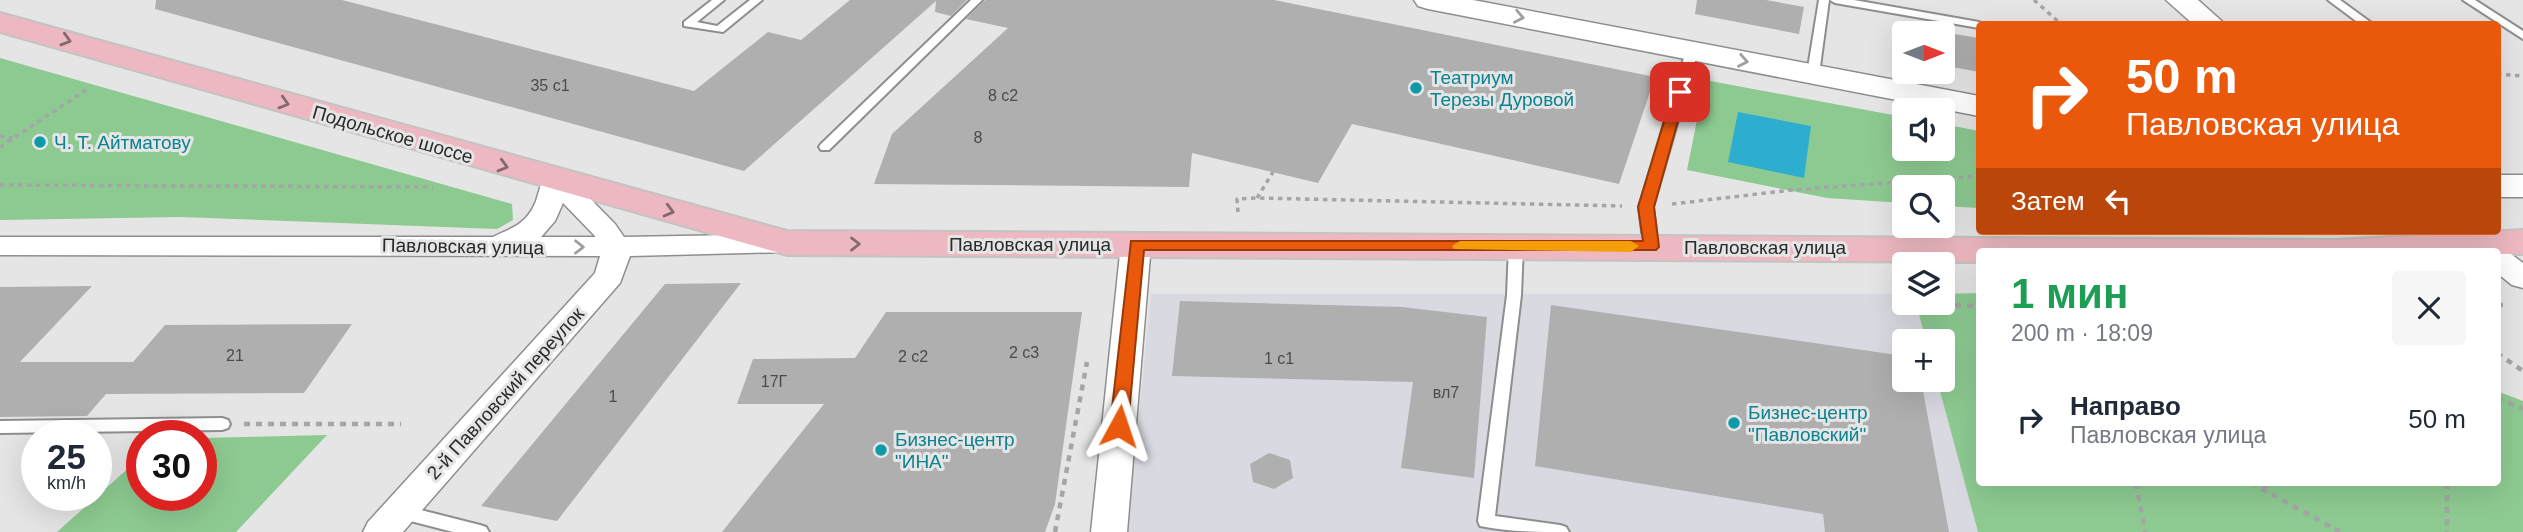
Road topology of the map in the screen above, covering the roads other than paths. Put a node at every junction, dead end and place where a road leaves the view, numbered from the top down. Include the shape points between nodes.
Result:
1 (719, 0) edge
2 (757, 0) edge
3 (977, 0) edge
4 (1428, 0) edge
5 (1824, 0) edge
6 (1835, 0) edge
7 (2180, 0) edge
8 (2333, 0) edge
9 (2468, 0) edge
10 (1480, 5) edge
11 (2206, 21) edge
12 (2363, 21) edge
13 (2500, 21) edge
14 (0, 22) edge
15 (2501, 22) edge
16 (1976, 24) edge
17 (2523, 36) edge
18 (1692, 51) junction
19 (1813, 74) junction
20 (1976, 105) edge
21 (825, 147) dead end
22 (555, 180) junction
23 (2501, 186) edge
24 (2523, 186) edge
25 (2523, 242) edge
26 (786, 243) junction
27 (1136, 244) junction
28 (487, 245) junction
29 (0, 246) edge
30 (1516, 246) junction
31 (2482, 246) edge
32 (1651, 247) junction
33 (617, 248) junction
34 (2433, 248) edge
35 (1976, 249) edge
36 (2501, 261) edge
37 (2523, 278) edge
38 (222, 424) road end
39 (0, 427) edge
40 (390, 522) edge
41 (480, 532) edge
42 (1109, 532) edge
43 (1560, 532) edge

1 - 2 lane via 688,24 719,30
3 - 21 lane
4 - 10 street
5 - 19 lane
6 - 16 lane
7 - 11 street
8 - 12 lane
9 - 13 lane
10 -> 18 street
14 -> 22 main road, Подольское шоссе
15 - 17 lane
18 -> 19 street
18 - 32 lane via 1646,207
19 - 20 street
22 -> 26 main road, Подольское шоссе
22 - 28 street via 540,224 515,240
22 - 33 street
23 - 24 street
25 - 31 main road, Павловская улица
26 -> 27 main road, Павловская улица
26 - 33 street, Павловская улица
27 - 30 main road, Павловская улица
27 - 42 street
28 - 29 street, Павловская улица
28 -> 33 street, Павловская улица
30 - 32 main road, Павловская улица
30 - 43 lane via 1486,521
31 - 34 main road, Павловская улица
32 - 35 main road, Павловская улица
33 - 40 street, 2-й Павловский переулок via 609,276
36 - 37 street
38 - 39 lane
40 - 41 lane

